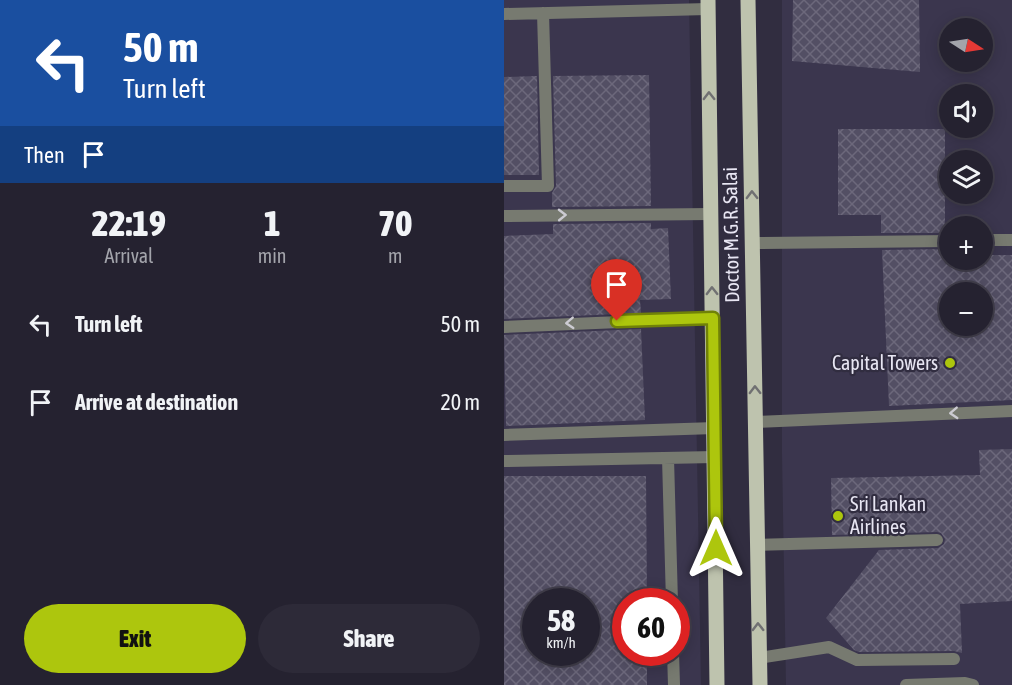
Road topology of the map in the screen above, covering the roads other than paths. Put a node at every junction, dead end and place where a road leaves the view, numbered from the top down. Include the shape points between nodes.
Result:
1 (748, 0) edge
2 (708, 5) edge
3 (543, 13) junction
4 (504, 14) edge
5 (504, 186) edge
6 (711, 214) junction
7 (504, 216) edge
8 (993, 240) edge
9 (1012, 240) edge
10 (939, 241) edge
11 (752, 243) junction
12 (713, 318) junction
13 (504, 327) edge
14 (1012, 411) edge
15 (755, 422) junction
16 (715, 428) junction
17 (504, 435) edge
18 (715, 457) junction
19 (668, 458) junction
20 (504, 461) edge
21 (937, 540) dead end
22 (757, 545) junction
23 (672, 588) edge
24 (759, 658) junction
25 (954, 659) dead end
26 (673, 666) edge
27 (674, 685) edge
28 (717, 685) edge
29 (759, 685) edge
30 (906, 685) edge
31 (973, 685) edge

11 -> 1 main road, Doctor M.G.R. Salai
2 - 3 lane
6 -> 2 main road, Doctor M.G.R. Salai
3 - 4 lane
3 - 5 lane via 548,186
7 -> 6 lane
12 -> 6 main road, Doctor M.G.R. Salai
8 - 9 lane
10 - 11 lane
15 -> 11 main road, Doctor M.G.R. Salai
12 -> 13 lane
12 - 16 main road, Doctor M.G.R. Salai
14 -> 15 lane
15 - 22 main road, Doctor M.G.R. Salai
16 - 17 lane
16 - 18 main road, Doctor M.G.R. Salai
18 - 19 lane
18 - 28 main road, Doctor M.G.R. Salai
19 - 20 lane
19 - 23 lane
21 - 22 lane
24 -> 22 main road, Doctor M.G.R. Salai
24 - 25 lane via 829,647 857,660
24 - 29 main road, Doctor M.G.R. Salai
26 - 27 lane
30 - 31 lane

